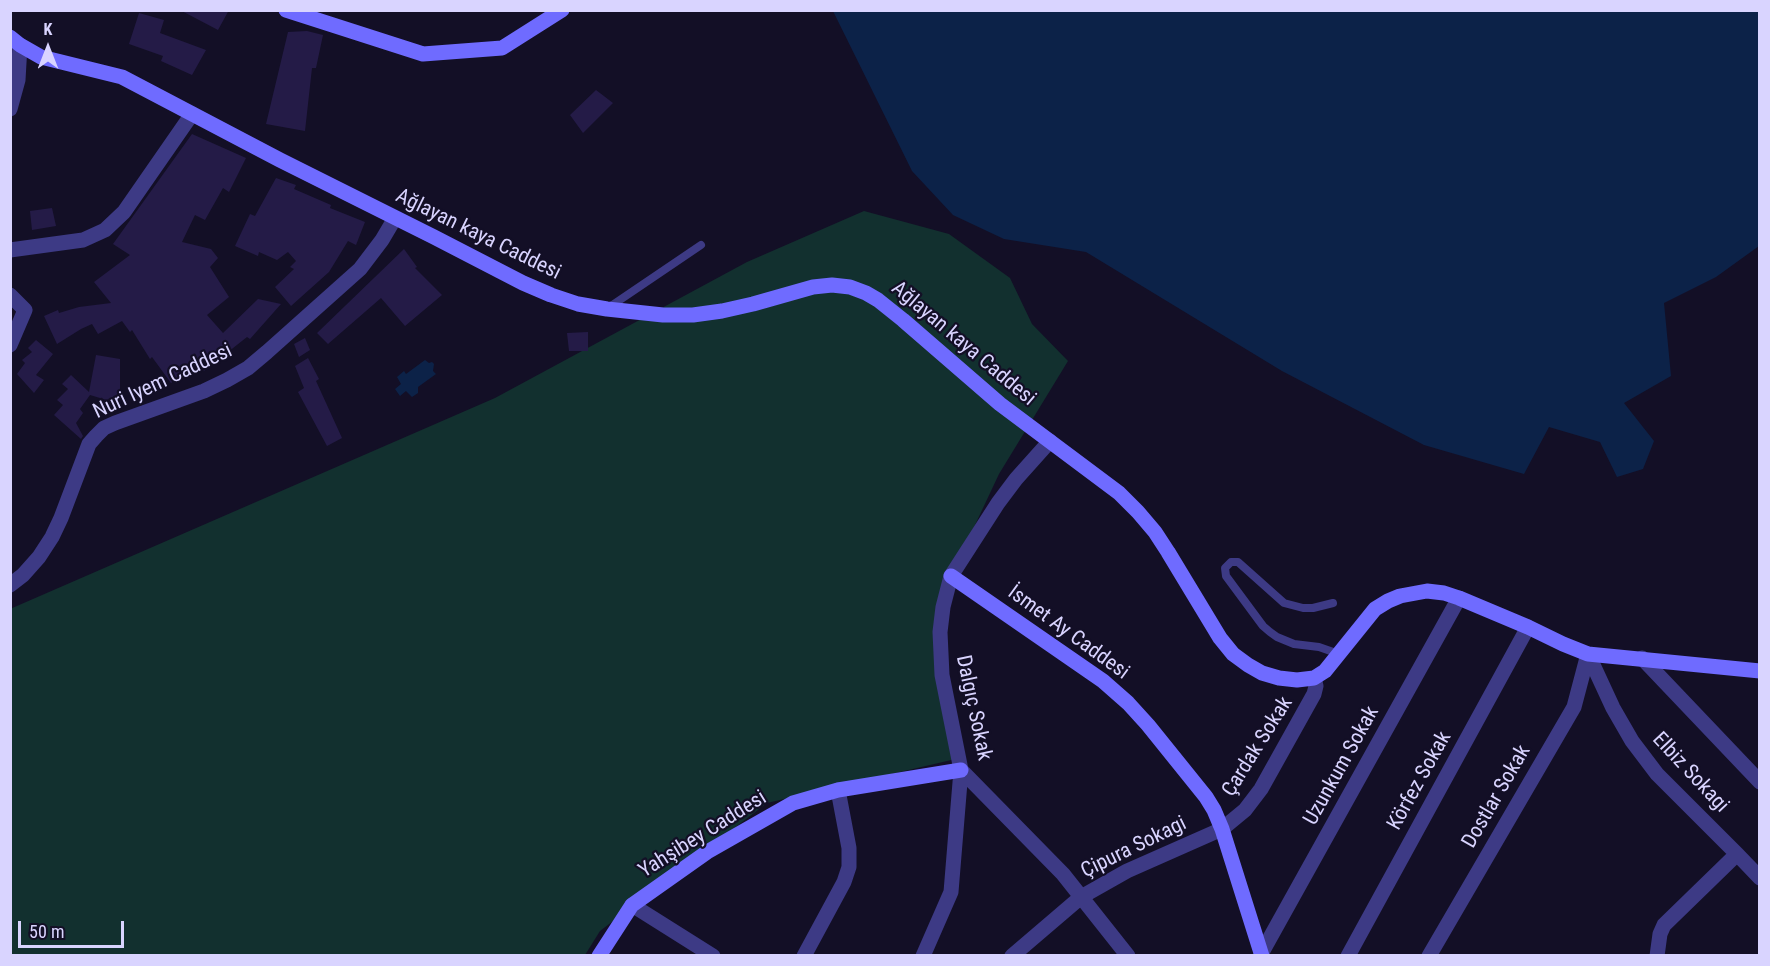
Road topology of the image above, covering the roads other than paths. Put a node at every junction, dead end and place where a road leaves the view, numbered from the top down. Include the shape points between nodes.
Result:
1 (286, 10) edge
2 (562, 10) edge
3 (15, 41) edge
4 (10, 109) edge
5 (192, 114) junction
6 (395, 218) junction
7 (701, 245) dead end
8 (10, 249) edge
9 (10, 295) edge
10 (607, 309) junction
11 (10, 345) edge
12 (1050, 441) junction
13 (951, 576) junction
14 (10, 585) edge
15 (1459, 598) junction
16 (1333, 603) dead end
17 (1528, 627) junction
18 (1339, 654) junction
19 (1588, 654) junction
20 (1641, 658) junction
21 (1760, 671) edge
22 (1314, 678) junction
23 (961, 770) junction
24 (1760, 782) edge
25 (837, 790) junction
26 (1222, 829) junction
27 (1737, 854) junction
28 (1760, 878) edge
29 (1081, 897) junction
30 (632, 905) junction
31 (1261, 955) edge
32 (599, 956) edge
33 (713, 956) edge
34 (804, 956) edge
35 (923, 956) edge
36 (1012, 956) edge
37 (1128, 956) edge
38 (1348, 956) edge
39 (1429, 956) edge
40 (1656, 956) edge

1 - 2 street via 423,54 502,48
3 - 4 street via 18,80
3 - 5 street, Ağlayan kaya Caddesi via 41,57 122,77
5 - 6 street, Ağlayan kaya Caddesi
5 - 8 street via 124,212 105,230 83,240
6 - 10 street, Ağlayan kaya Caddesi via 551,296
6 - 14 street, Nuri Iyem Caddesi via 360,269 248,368 204,391 104,428 89,444 52,537 39,557
7 - 10 lane
9 - 11 street via 24,310
10 - 12 street, Ağlayan kaya Caddesi via 693,315 742,307 813,287 850,287 878,300 1000,404
12 - 13 street, Dalgıç Sokak via 998,503
12 - 22 street, Ağlayan kaya Caddesi via 1138,512 1155,532 1233,654 1271,676
13 - 23 street, Dalgıç Sokak via 943,607 940,653
13 - 26 street, İsmet Ay Caddesi via 1086,668 1128,703 1206,797
15 - 17 street
15 - 18 street via 1428,591 1388,601 1375,609
15 - 31 street, Uzunkum Sokak
16 - 18 lane via 1313,608 1284,603 1238,562 1225,568 1226,576 1269,632 1294,644
17 - 19 street
17 - 38 street, Körfez Sokak
18 - 22 street
19 - 20 street
19 - 27 street, Elbiz Sokagi via 1632,741 1657,774
19 - 39 street, Dostlar Sokak via 1574,707
20 - 21 street
20 - 24 street
22 - 26 street, Çardak Sokak via 1314,694 1262,789
23 - 25 street, Yahşibey Caddesi
23 - 29 street, Dalgıç Sokak
23 - 35 street via 951,892
25 - 30 street, Yahşibey Caddesi via 794,804 717,846
25 - 34 street via 849,867
26 - 29 street, Çipura Sokagi via 1127,871
26 - 31 street, İsmet Ay Caddesi
27 - 28 street, Elbiz Sokagi
27 - 40 street via 1664,925
29 - 36 street, Çipura Sokagi
29 - 37 street, Dalgıç Sokak
30 - 32 street, Yahşibey Caddesi
30 - 33 street

